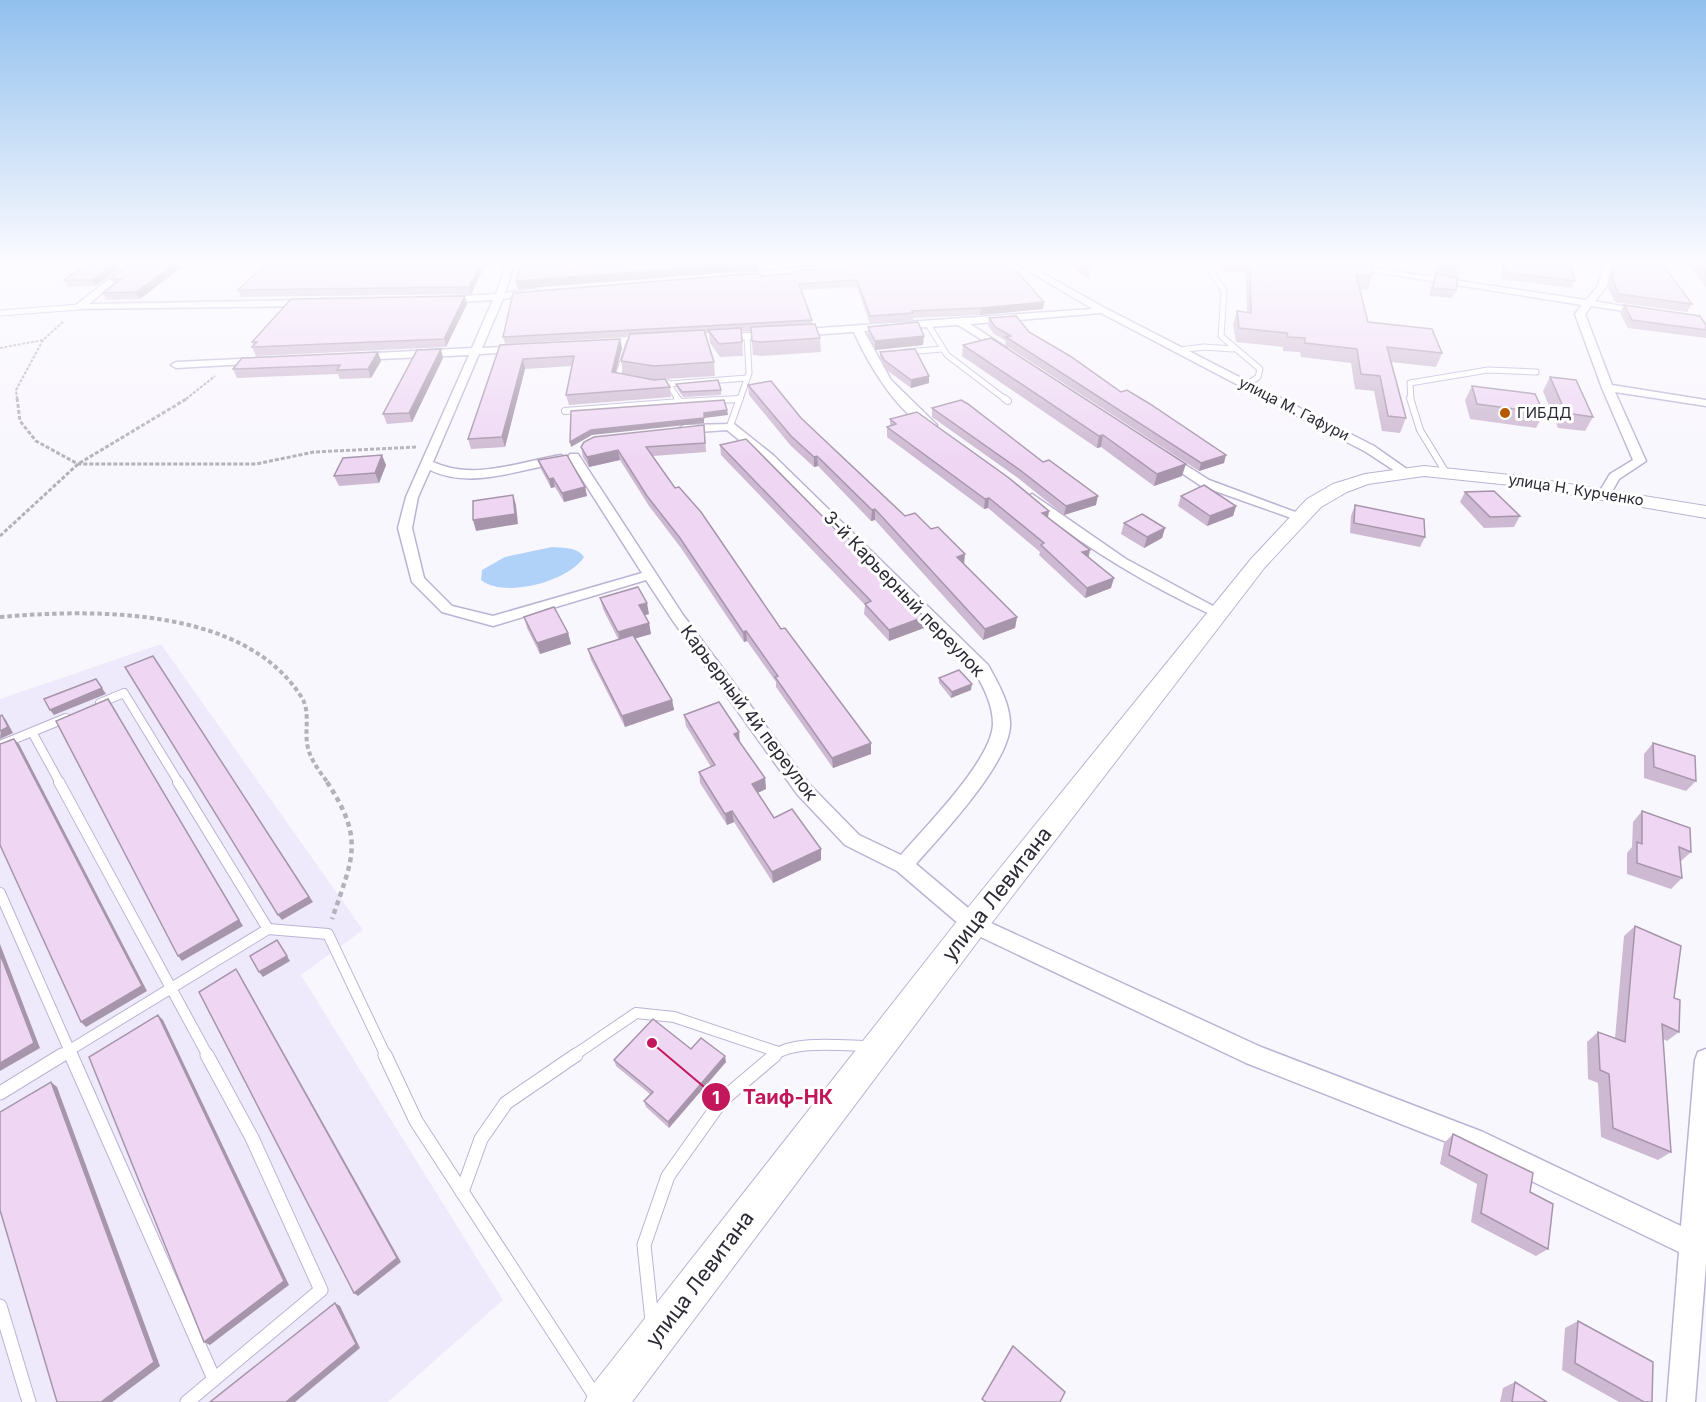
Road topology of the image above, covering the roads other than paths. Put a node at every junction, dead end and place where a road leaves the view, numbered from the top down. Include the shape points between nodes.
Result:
1 (485, 330) edge
2 (850, 330) edge
3 (858, 330) edge
4 (932, 330) edge
5 (972, 330) edge
6 (1142, 330) edge
7 (1221, 330) edge
8 (1586, 330) edge
9 (747, 336) junction
10 (712, 338) edge
11 (641, 342) edge
12 (624, 343) joint
13 (532, 348) edge
14 (943, 349) junction
15 (1237, 349) junction
16 (1180, 350) junction
17 (476, 352) junction
18 (901, 352) edge
19 (1012, 356) edge
20 (344, 357) edge
21 (272, 361) edge
22 (176, 365) dead end
23 (1536, 372) dead end
24 (747, 378) junction
25 (628, 381) edge
26 (668, 383) junction
27 (647, 384) edge
28 (1246, 385) junction
29 (1607, 388) junction
30 (739, 399) junction
31 (1008, 401) dead end
32 (680, 402) junction
33 (1706, 403) edge
34 (565, 411) dead end
35 (730, 426) junction
36 (671, 431) edge
37 (941, 432) edge
38 (1157, 451) edge
39 (429, 465) junction
40 (1445, 471) junction
41 (1405, 472) junction
42 (1022, 490) edge
43 (1604, 494) junction
44 (1706, 512) edge
45 (1299, 516) junction
46 (650, 575) junction
47 (1218, 613) junction
48 (93, 706) edge
49 (73, 715) edge
50 (32, 732) junction
51 (0, 745) edge
52 (904, 865) junction
53 (0, 893) edge
54 (973, 924) junction
55 (268, 929) junction
56 (173, 989) junction
57 (879, 1046) junction
58 (69, 1052) junction
59 (778, 1052) junction
60 (1706, 1060) edge
61 (0, 1093) edge
62 (462, 1192) junction
63 (1699, 1247) edge
64 (0, 1306) edge
65 (654, 1340) junction
66 (214, 1379) junction
67 (29, 1402) edge
68 (187, 1402) edge
69 (599, 1402) edge
70 (606, 1402) edge
71 (1681, 1402) edge

1 - 17 street
2 - 9 street
3 - 37 street via 889,388
4 - 14 lane
5 - 19 street
6 - 16 street, улица М. Гафури
7 - 15 lane via 1225,342
8 - 29 street
9 - 10 street
9 - 24 lane
11 - 12 street
12 - 25 lane via 617,379
13 - 17 street
14 - 18 lane
14 - 31 lane
15 - 16 lane
15 - 28 lane via 1260,369 1258,377
16 - 28 street, улица М. Гафури
17 - 20 street
17 - 39 street
21 - 22 street
23 - 40 lane via 1488,370 1410,383 1409,405 1415,421
24 - 26 lane
24 - 30 lane
26 - 27 lane
26 - 32 lane
28 - 41 street, улица М. Гафури via 1370,449
29 - 33 street
29 - 43 street via 1640,461 1607,481
30 - 32 lane
30 - 35 lane
32 - 34 lane
35 - 36 street
35 - 52 street, 3-й Карьерный переулок via 769,458 982,669 996,698 1001,730 987,761
38 - 45 street via 1205,483
39 - 46 street, Карьерный 4й переулок via 452,475 477,477 576,453
39 - 46 street via 412,497 405,528 417,579 447,609 493,621
40 - 41 main road, улица Левитана
40 - 43 main road, улица Н. Курченко
41 - 45 main road, улица Левитана via 1340,488
42 - 47 street via 1075,534 1161,587
43 - 44 main road, улица Н. Курченко
45 - 47 main road, улица Левитана
46 - 52 street, Карьерный 4й переулок via 803,789 852,840
47 - 54 main road, улица Левитана
48 - 55 lane via 124,693
49 - 50 lane
50 - 51 lane
50 - 56 lane
52 - 54 street, Карьерный 4й переулок
53 - 58 lane
54 - 57 main road, улица Левитана
54 - 63 street, Карьерный 4й переулок via 1254,1055 1474,1141
55 - 56 lane
55 - 62 lane via 328,934 416,1121
56 - 58 lane
56 - 66 lane via 252,1138 321,1290
57 - 59 lane via 813,1045
57 - 65 main road, улица Левитана
58 - 61 lane
58 - 66 lane
59 - 62 lane via 674,1017 636,1013 506,1103 481,1139
59 - 65 lane via 722,1100 668,1176 644,1245
60 - 63 street
62 - 69 lane
63 - 71 street
64 - 67 lane
65 - 70 main road, улица Левитана
66 - 68 lane

